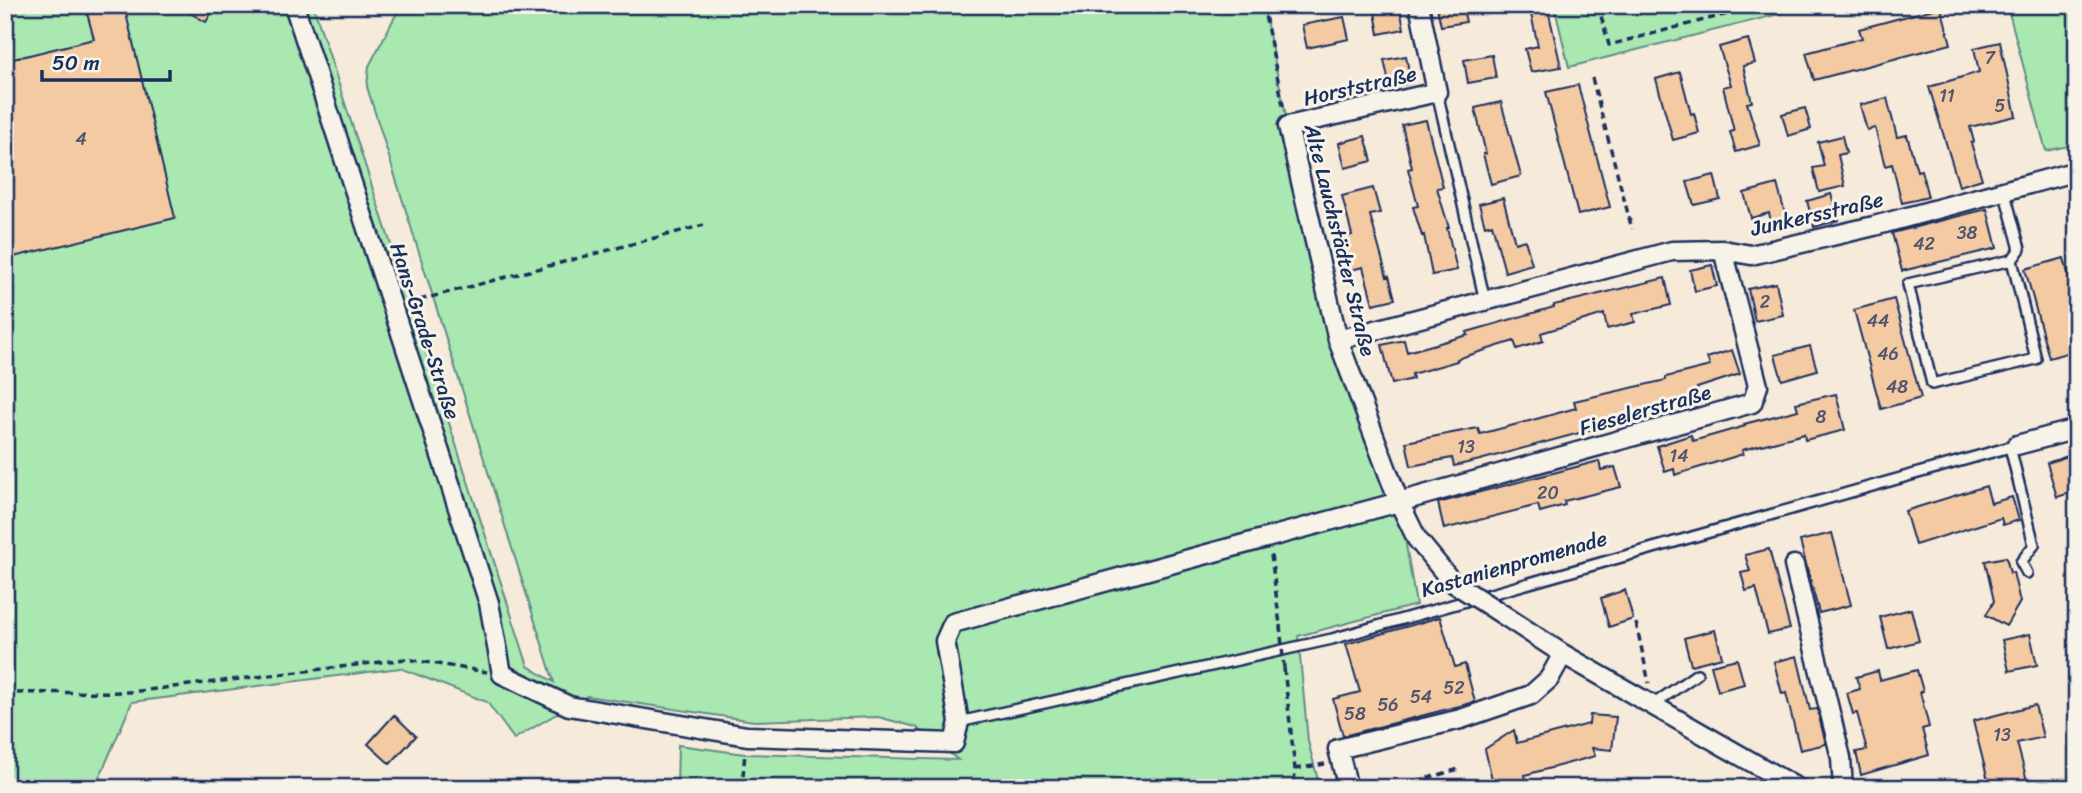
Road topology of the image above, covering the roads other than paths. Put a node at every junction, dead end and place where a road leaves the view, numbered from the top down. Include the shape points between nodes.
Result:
1 (294, 5) edge
2 (1419, 5) edge
3 (1437, 92) junction
4 (1288, 125) joint
5 (2077, 171) edge
6 (2004, 190) junction
7 (1723, 250) junction
8 (2012, 260) junction
9 (1485, 301) junction
10 (1338, 340) junction
11 (2077, 429) edge
12 (2014, 446) junction
13 (1399, 502) junction
14 (1794, 565) dead end
15 (2026, 573) dead end
16 (1563, 654) junction
17 (1697, 674) dead end
18 (1654, 704) junction
19 (960, 722) junction
20 (1348, 788) edge
21 (1797, 788) edge
22 (1843, 788) edge

1 - 19 street, Hans-Grade-Straße via 489,603 502,674 569,706 747,736 954,743
2 - 3 street, Horststraße
3 - 4 street, Horststraße
3 - 9 lane
4 - 10 street, Alte Lauchstädter Straße
5 - 6 street, Junkersstraße
6 - 7 street, Junkersstraße via 1751,255
6 - 8 lane via 2020,249
7 - 9 street, Junkersstraße via 1672,251
7 - 13 street, Fieselerstraße via 1758,386 1752,404
8 - 8 lane via 2036,359 1932,384 1908,284
9 - 10 street, Junkersstraße
10 - 13 street, Alte Lauchstädter Straße
11 - 12 street, Kastanienpromenade
12 - 15 lane via 2034,545 2021,562
12 - 19 lane, Kastanienpromenade via 1332,639
13 - 16 street, Alte Lauchstädter Straße, bridge via 1417,539 1452,582
13 - 19 street via 953,623 945,641
14 - 22 street via 1841,758
16 - 18 street, Alte Lauchstädter Straße
16 - 20 street via 1549,679 1531,695 1461,719 1338,749
17 - 18 lane
18 - 21 street, Alte Lauchstädter Straße

